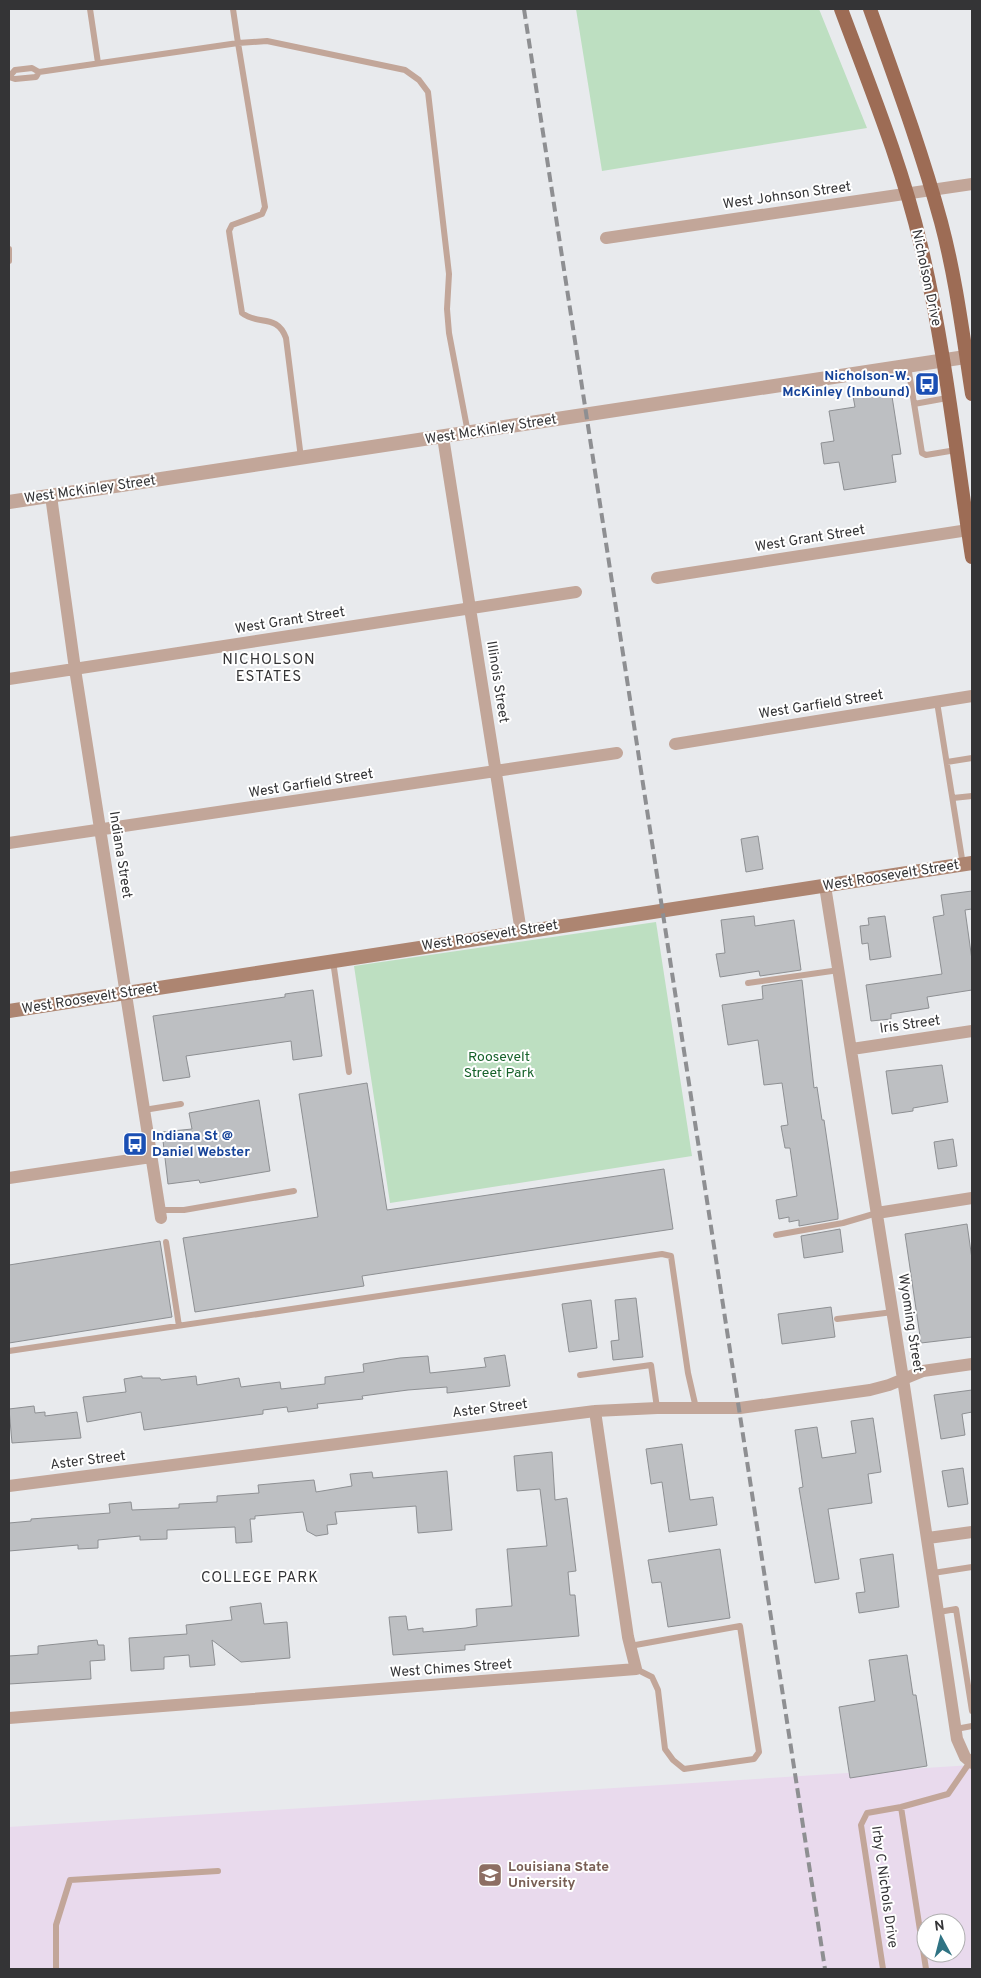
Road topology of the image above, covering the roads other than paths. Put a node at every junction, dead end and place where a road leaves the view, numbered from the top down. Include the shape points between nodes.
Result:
1 (90, 9) edge
2 (233, 9) edge
3 (841, 9) edge
4 (870, 9) edge
5 (238, 43) junction
6 (98, 63) junction
7 (9, 76) edge
8 (972, 184) edge
9 (931, 191) junction
10 (906, 195) junction
11 (606, 238) dead end
12 (9, 249) edge
13 (9, 261) edge
14 (969, 356) edge
15 (942, 361) junction
16 (908, 366) junction
17 (972, 394) edge
18 (947, 398) junction
19 (914, 404) junction
20 (468, 433) junction
21 (443, 437) junction
22 (956, 450) junction
23 (301, 458) junction
24 (51, 496) junction
25 (9, 502) edge
26 (968, 530) junction
27 (972, 557) edge
28 (657, 578) dead end
29 (576, 592) dead end
30 (470, 608) junction
31 (75, 669) junction
32 (9, 679) edge
33 (972, 696) edge
34 (937, 702) junction
35 (674, 744) dead end
36 (617, 753) dead end
37 (972, 758) edge
38 (947, 762) junction
39 (495, 772) junction
40 (972, 796) edge
41 (953, 798) junction
42 (101, 830) junction
43 (9, 843) edge
44 (968, 864) edge
45 (824, 886) junction
46 (521, 932) junction
47 (333, 961) junction
48 (838, 970) junction
49 (748, 984) dead end
50 (126, 993) junction
51 (9, 1011) edge
52 (972, 1031) edge
53 (852, 1048) junction
54 (349, 1072) dead end
55 (181, 1104) dead end
56 (144, 1110) junction
57 (152, 1157) junction
58 (9, 1178) edge
59 (294, 1191) dead end
60 (972, 1198) edge
61 (877, 1212) junction
62 (160, 1214) joint
63 (776, 1234) dead end
64 (166, 1242) dead end
65 (893, 1312) junction
66 (836, 1319) dead end
67 (179, 1326) junction
68 (9, 1351) edge
69 (972, 1364) edge
70 (580, 1375) dead end
71 (903, 1379) junction
72 (657, 1408) junction
73 (696, 1409) junction
74 (595, 1411) junction
75 (9, 1486) edge
76 (972, 1532) edge
77 (928, 1538) junction
78 (972, 1567) edge
79 (933, 1573) junction
80 (938, 1612) junction
81 (630, 1646) junction
82 (636, 1669) junction
83 (972, 1711) edge
84 (9, 1718) edge
85 (972, 1726) edge
86 (956, 1728) junction
87 (971, 1763) edge
88 (901, 1807) junction
89 (218, 1872) dead end
90 (56, 1969) edge
91 (883, 1969) edge
92 (926, 1969) edge

1 - 6 lane
2 - 5 lane
3 - 10 main road, Nicholson Drive
4 - 9 main road, Nicholson Drive
5 - 6 lane
5 - 20 lane via 267,41 405,70 428,92 449,274 448,333
5 - 23 lane via 265,207 262,214 232,225 230,238 242,313 248,318 283,328
6 - 7 lane via 39,72 36,76 14,79
8 - 9 street, West Johnson Street
9 - 10 street, West Johnson Street
9 - 14 main road, Nicholson Drive
10 - 11 street, West Johnson Street
10 - 15 main road, Nicholson Drive via 921,246
12 - 13 lane
14 - 15 street, West McKinley Street
14 - 17 main road, Nicholson Drive
15 - 16 street, West McKinley Street
15 - 18 main road, Nicholson Drive
16 - 19 lane
16 - 20 street, West McKinley Street
18 - 19 lane
18 - 22 main road, Nicholson Drive
19 - 22 lane via 922,453
20 - 21 street, West McKinley Street
21 - 23 street, West McKinley Street
21 - 30 street, Illinois Street
22 - 26 main road, Nicholson Drive
23 - 24 street, West McKinley Street
24 - 25 street, West McKinley Street
24 - 31 street, Indiana Street
26 - 27 main road, Nicholson Drive
26 - 28 street, West Grant Street
29 - 30 street, West Grant Street
30 - 31 street, West Grant Street
30 - 39 street, Illinois Street
31 - 32 street, West Grant Street
31 - 42 street, Indiana Street
33 - 34 street, West Garfield Street
34 - 35 street, West Garfield Street
34 - 38 lane
36 - 39 street, West Garfield Street
37 - 38 lane
38 - 41 lane
39 - 42 street, West Garfield Street
39 - 46 street, Illinois Street
40 - 41 lane
41 - 44 lane
42 - 43 street, West Garfield Street
42 - 50 street, Indiana Street
44 - 45 main road, West Roosevelt Street
45 - 46 main road, West Roosevelt Street
45 - 48 street, Wyoming Street
46 - 47 main road, West Roosevelt Street
47 - 50 main road, West Roosevelt Street
47 - 54 lane
48 - 49 lane
48 - 53 street, Wyoming Street
50 - 51 main road, West Roosevelt Street
50 - 56 street, Indiana Street
52 - 53 street, Iris Street
53 - 61 street, Wyoming Street
55 - 56 lane
56 - 57 street, Indiana Street
57 - 58 street
57 - 62 street, Indiana Street
59 - 62 lane
60 - 61 street
61 - 63 lane via 843,1223
61 - 65 street, Wyoming Street
64 - 67 lane
65 - 66 lane
65 - 71 street, Wyoming Street
67 - 68 lane
67 - 73 lane via 662,1254 671,1256
69 - 71 street, Aster Street via 923,1370
70 - 72 lane via 651,1365
71 - 73 street, Aster Street via 870,1390 761,1406
71 - 77 street, Wyoming Street
72 - 73 street, Aster Street
72 - 74 street, Aster Street
74 - 75 street, Aster Street
74 - 81 street
76 - 77 street
77 - 79 street, Wyoming Street
78 - 79 lane
79 - 80 street, Wyoming Street
80 - 83 lane via 956,1609
80 - 86 street, Wyoming Street
81 - 82 street
81 - 82 lane via 740,1626 759,1752 754,1759 684,1769 665,1749 658,1690 652,1677
82 - 84 street, West Chimes Street
85 - 86 lane
86 - 87 street, Wyoming Street via 961,1750
87 - 88 lane, Irby C Nichols Drive via 948,1794
88 - 91 lane, Irby C Nichols Drive via 868,1813 861,1825
88 - 92 lane
89 - 90 lane via 70,1880 56,1925

